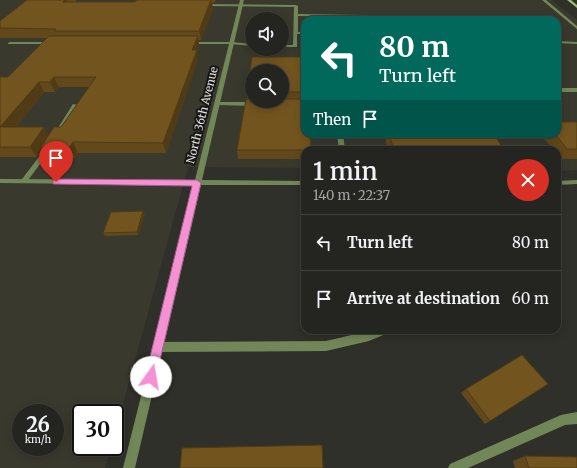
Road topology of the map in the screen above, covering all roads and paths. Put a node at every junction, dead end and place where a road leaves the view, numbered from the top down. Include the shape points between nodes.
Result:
1 (544, 0) edge
2 (568, 0) edge
3 (241, 2) edge
4 (199, 5) edge
5 (577, 6) edge
6 (296, 14) junction
7 (364, 16) edge
8 (577, 28) edge
9 (295, 33) junction
10 (301, 33) edge
11 (561, 42) edge
12 (10, 43) edge
13 (58, 43) edge
14 (184, 43) edge
15 (231, 43) junction
16 (577, 43) edge
17 (245, 44) edge
18 (289, 46) edge
19 (561, 90) edge
20 (577, 90) edge
21 (216, 104) junction
22 (245, 104) edge
23 (75, 105) edge
24 (0, 181) edge
25 (24, 181) junction
26 (561, 182) edge
27 (577, 182) edge
28 (197, 183) junction
29 (301, 183) edge
30 (374, 334) edge
31 (158, 347) junction
32 (577, 418) edge
33 (129, 468) edge
34 (454, 468) edge

1 - 8 street
2 - 5 main road
3 - 4 street
3 - 6 street via 296,6
3 - 15 street, North 36th Avenue
6 - 7 street
6 - 9 street
9 - 10 street
9 - 18 street via 295,46
11 - 16 street
12 - 13 street
14 - 15 street
15 - 17 street
15 - 21 street, North 36th Avenue
19 - 20 street
21 - 22 street
21 - 28 street, North 36th Avenue
23 - 25 street via 45,154
24 - 25 street
25 - 28 street
26 - 27 street
28 - 29 street
28 - 31 street, North 36th Avenue
30 - 31 street via 326,346
31 - 33 street, North 36th Avenue
32 - 34 street via 565,419

